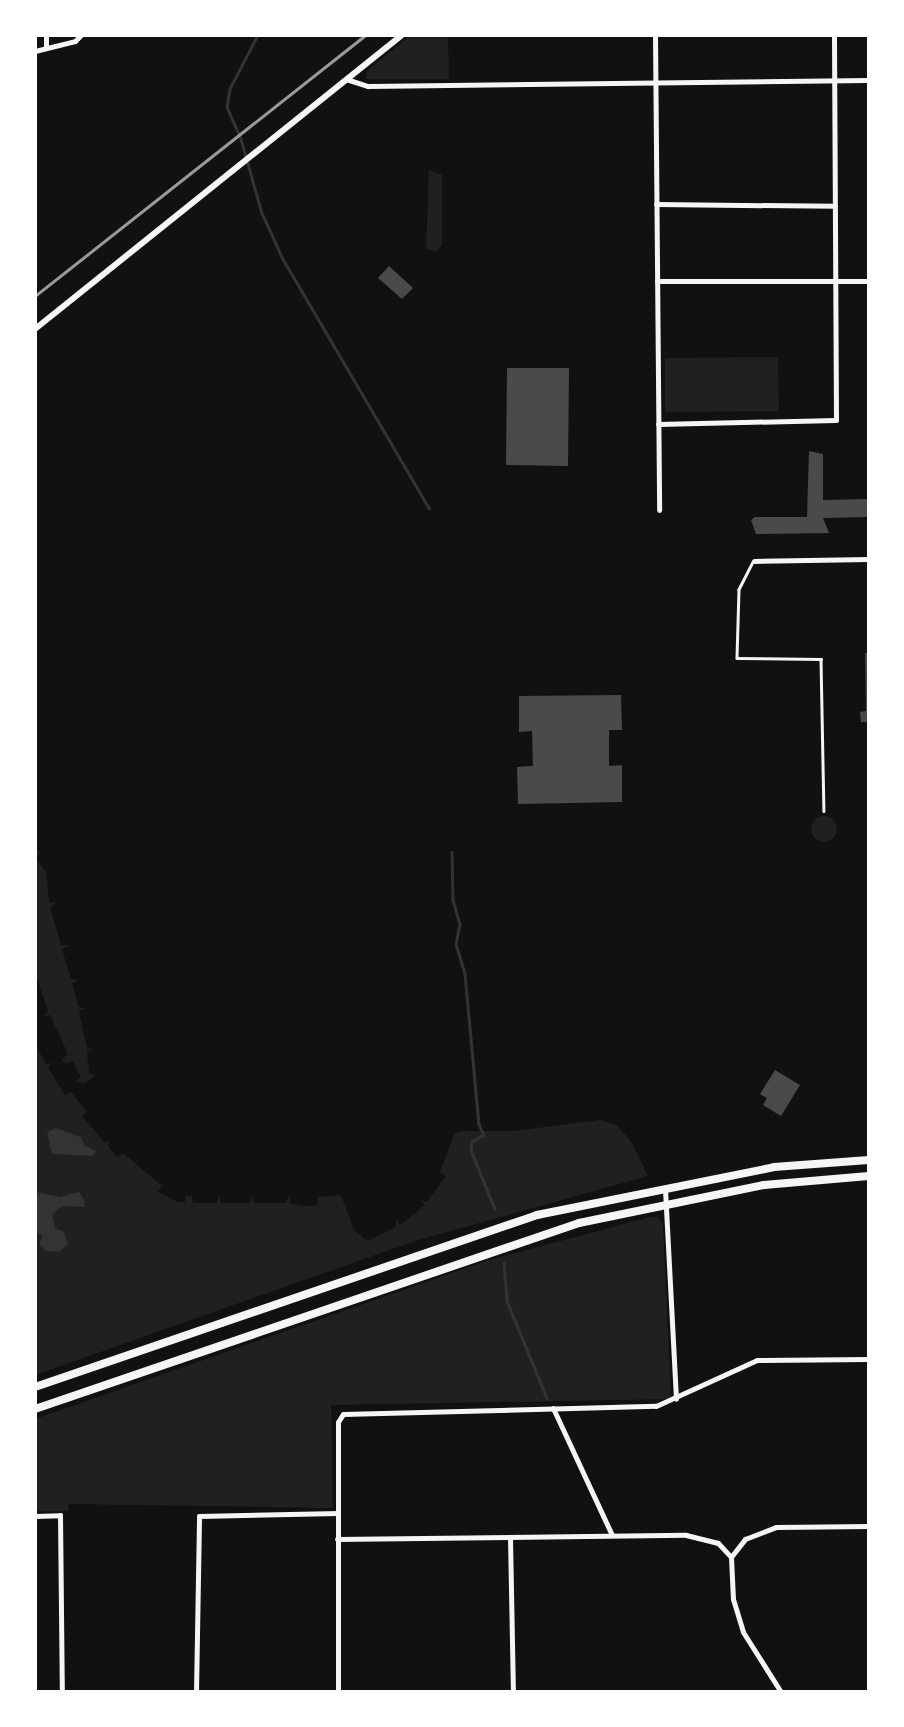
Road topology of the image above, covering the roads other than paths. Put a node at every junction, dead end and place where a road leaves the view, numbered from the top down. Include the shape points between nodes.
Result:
1 (46, 35) edge
2 (81, 35) edge
3 (402, 35) edge
4 (655, 35) edge
5 (834, 35) edge
6 (46, 48) junction
7 (35, 51) edge
8 (346, 79) junction
9 (834, 80) junction
10 (869, 80) edge
11 (656, 83) junction
12 (656, 204) junction
13 (835, 206) junction
14 (657, 281) junction
15 (835, 281) junction
16 (869, 281) edge
17 (35, 329) edge
18 (658, 424) junction
19 (659, 510) dead end
20 (869, 559) edge
21 (754, 561) joint
22 (824, 811) dead end
23 (869, 1160) edge
24 (869, 1176) edge
25 (664, 1186) junction
26 (668, 1203) junction
27 (869, 1359) edge
28 (35, 1387) edge
29 (676, 1399) junction
30 (553, 1408) junction
31 (35, 1409) edge
32 (338, 1513) junction
33 (35, 1516) edge
34 (869, 1526) edge
35 (612, 1535) junction
36 (510, 1538) junction
37 (338, 1539) junction
38 (731, 1557) junction
39 (62, 1692) edge
40 (196, 1692) edge
41 (338, 1692) edge
42 (513, 1692) edge
43 (781, 1692) edge

1 - 6 street
2 - 6 street via 75,41
3 - 8 street
4 - 11 street
5 - 9 street
6 - 7 street
8 - 11 street via 368,86
8 - 17 street
9 - 10 street
9 - 11 street
9 - 13 street
11 - 12 street
12 - 13 street
12 - 14 street
13 - 15 street
14 - 15 street
14 - 18 street
15 - 16 street
15 - 18 street via 836,420
18 - 19 street
20 - 21 street
21 - 22 lane via 739,590 737,658 821,659
23 - 25 main road via 774,1167
24 - 26 main road via 764,1185
25 - 26 street
25 - 28 main road via 537,1214 418,1252
26 - 29 street
26 - 31 main road via 579,1223 450,1264
27 - 29 street via 757,1360
29 - 30 street via 656,1406
30 - 32 street via 351,1410 338,1422
30 - 35 street
32 - 37 street
32 - 40 street via 199,1516
33 - 39 street via 60,1515
34 - 38 street via 776,1527 746,1539
35 - 36 street
35 - 38 street via 698,1536 718,1543
36 - 37 street
36 - 42 street
37 - 41 street
38 - 43 street via 733,1599 743,1632

